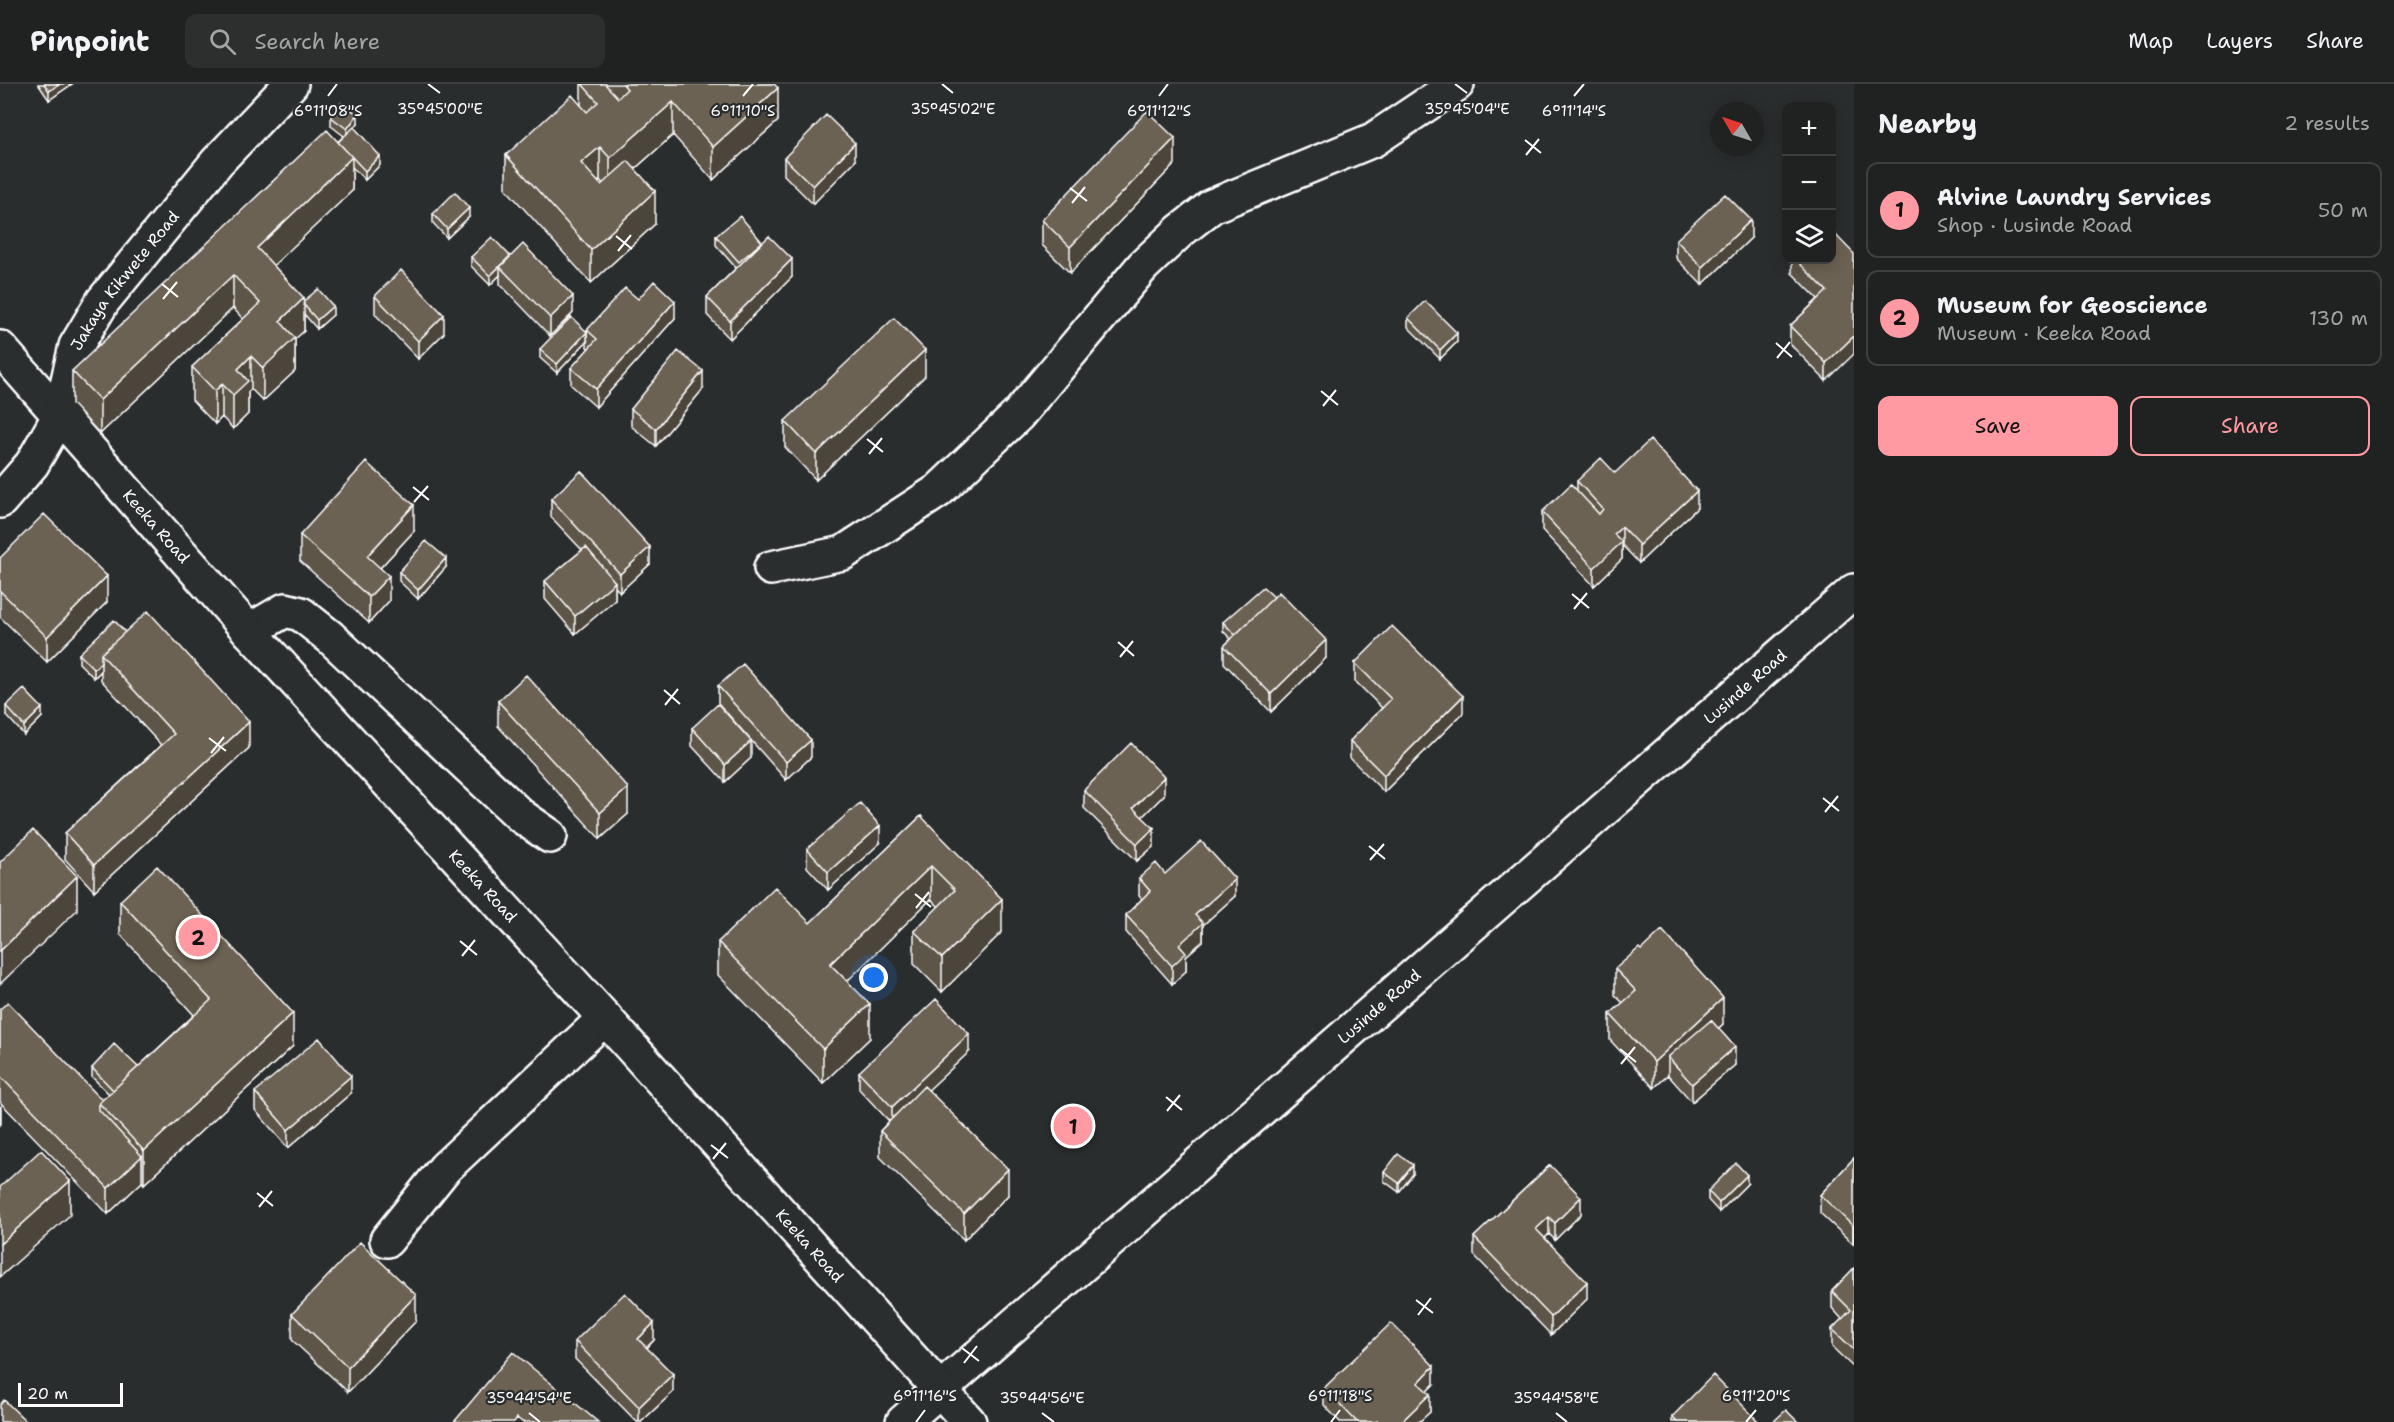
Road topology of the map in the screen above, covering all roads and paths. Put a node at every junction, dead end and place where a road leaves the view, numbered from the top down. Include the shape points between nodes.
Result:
1 (291, 84) edge
2 (1457, 84) edge
3 (0, 348) edge
4 (60, 415) junction
5 (0, 501) edge
6 (771, 568) dead end
7 (1854, 591) edge
8 (249, 631) junction
9 (550, 836) dead end
10 (605, 1018) junction
11 (387, 1239) dead end
12 (941, 1389) junction
13 (903, 1422) edge
14 (969, 1422) edge

1 - 4 street, Jakaya Kikwete Road via 216,162 103,301 76,346
2 - 6 street via 1373,140 1212,206 1143,266 1018,415 938,491 843,553
3 - 4 street, Keeka Road
4 - 5 street, Jakaya Kikwete Road via 32,464
4 - 8 street, Keeka Road
7 - 12 street, Lusinde Road
8 - 9 street via 285,609 301,614 521,816
8 - 10 street, Keeka Road
10 - 11 street via 445,1168
10 - 12 street, Keeka Road
12 - 13 street, Lusinde Road
12 - 14 street, Keeka Road

